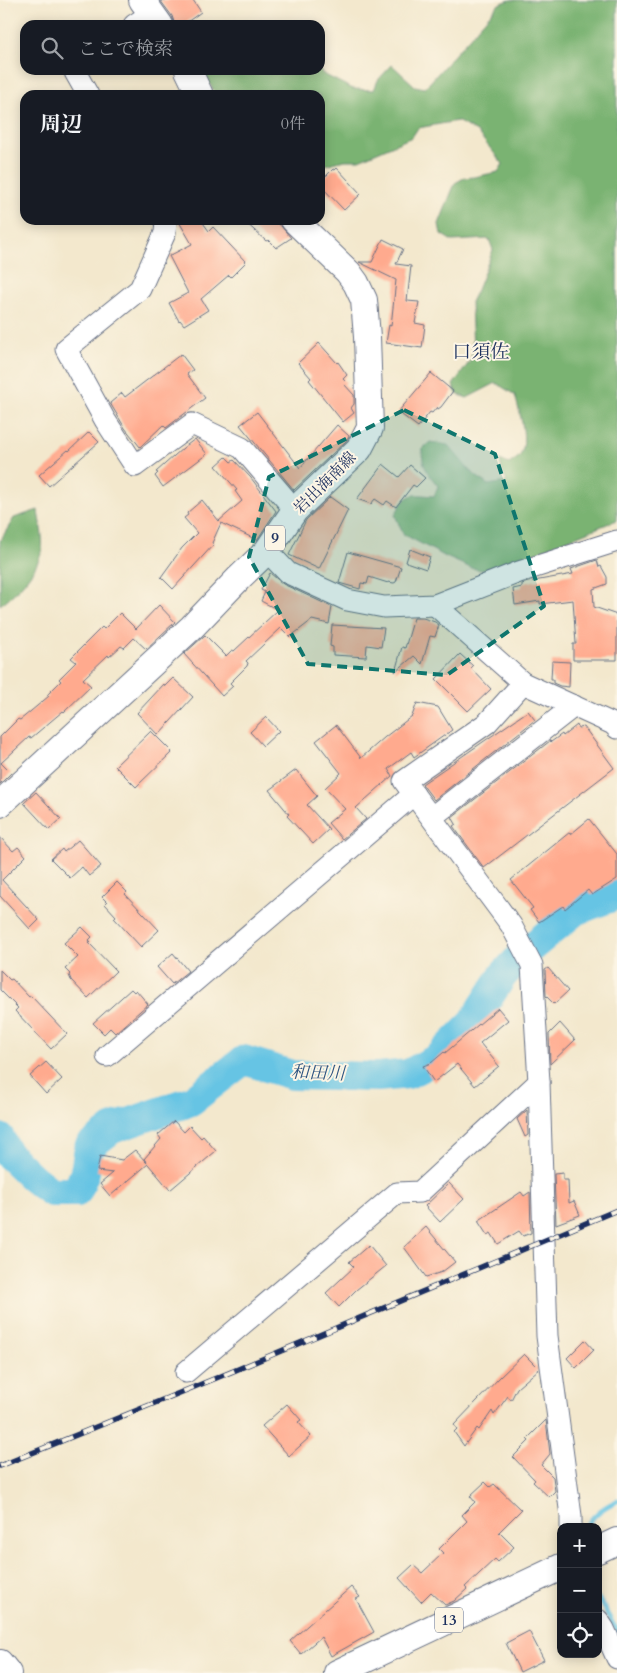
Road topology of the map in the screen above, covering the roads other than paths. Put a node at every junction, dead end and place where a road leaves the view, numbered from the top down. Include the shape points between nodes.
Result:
1 (77, 75) edge
2 (190, 75) edge
3 (85, 90) edge
4 (198, 90) edge
5 (166, 225) edge
6 (299, 225) edge
7 (295, 510) junction
8 (617, 541) edge
9 (266, 551) junction
10 (435, 605) junction
11 (524, 683) junction
12 (574, 706) junction
13 (617, 728) edge
14 (414, 794) junction
15 (0, 804) edge
16 (432, 817) junction
17 (106, 1056) dead end
18 (539, 1082) junction
19 (186, 1372) dead end
20 (571, 1523) edge
21 (559, 1568) edge
22 (602, 1625) edge
23 (617, 1658) edge
24 (0, 1663) edge
25 (8, 1673) edge
26 (337, 1673) edge

1 - 3 street
2 - 4 main road
5 - 7 street via 165,234 140,289 66,349 135,466 192,424 242,448
6 - 7 main road, 岩出海南線 / 9 via 348,272 364,300 370,428 359,449
7 - 9 main road, 岩出海南線 / 9
8 - 10 street via 519,572
9 - 10 street via 288,573 347,600 384,607
9 - 15 main road, 岩出海南線 / 9 via 192,627
10 - 11 street
11 - 12 street
11 - 14 street via 487,723 404,781
12 - 13 street
12 - 16 street
14 - 16 street
14 - 17 street
16 - 18 street via 511,924 532,965
18 - 19 street via 420,1192 397,1193
18 - 20 street via 547,1336
21 - 26 main road, 13
22 - 23 street
24 - 25 main road

